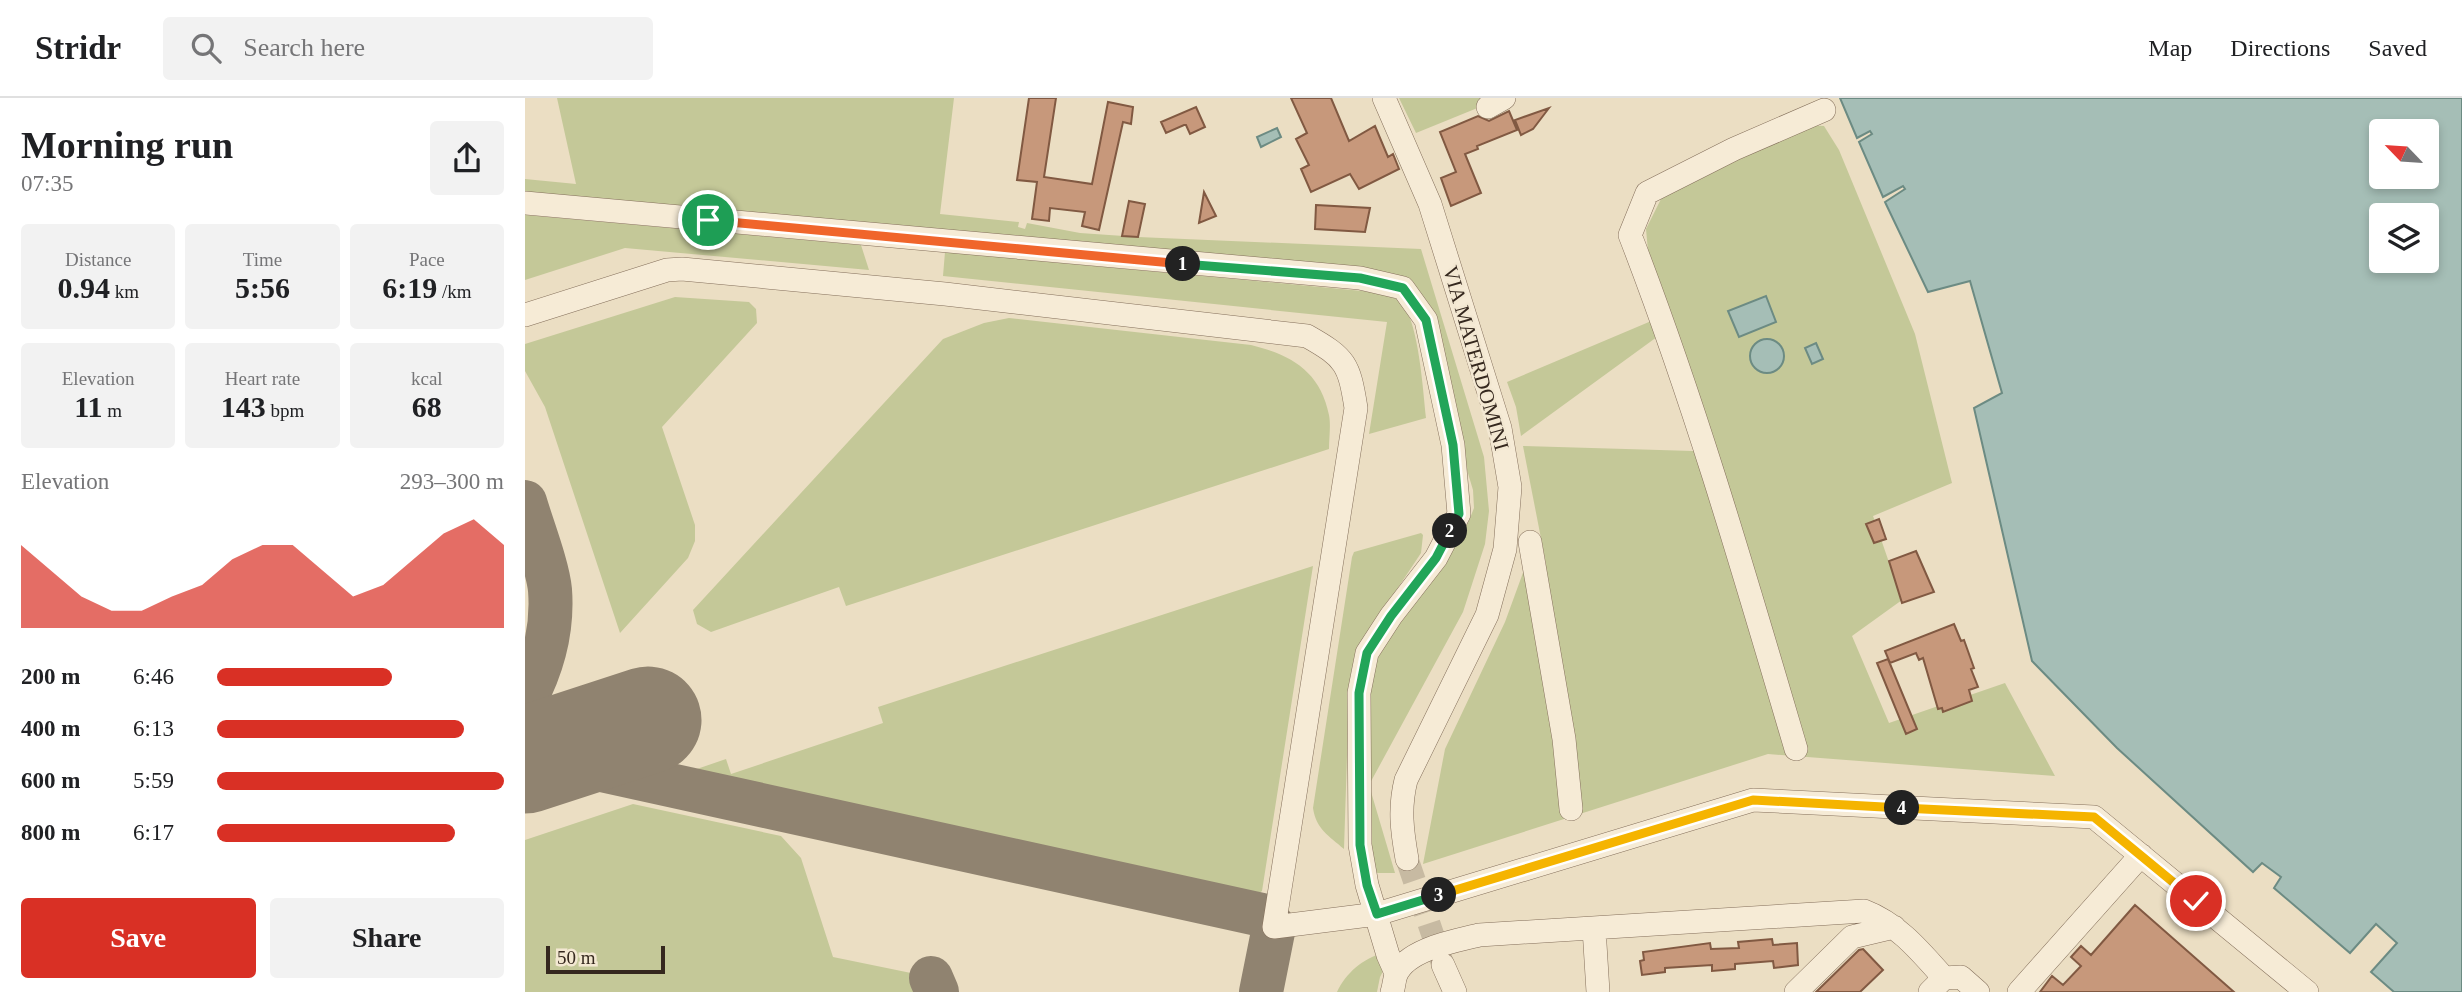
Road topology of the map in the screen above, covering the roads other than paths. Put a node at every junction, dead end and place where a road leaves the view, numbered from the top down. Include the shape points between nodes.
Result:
1 (1384, 98) edge
2 (1824, 110) dead end
3 (525, 203) edge
4 (525, 315) edge
5 (1530, 542) dead end
6 (1796, 749) dead end
7 (1571, 809) dead end
8 (2140, 855) junction
9 (1407, 859) tunnel mouth
10 (1377, 914) junction
11 (1894, 927) junction
12 (1594, 928) junction
13 (1443, 965) tunnel mouth
14 (1394, 983) edge
15 (1937, 985) edge
16 (1455, 992) edge
17 (1598, 992) edge
18 (1796, 992) edge
19 (1978, 992) edge
20 (2019, 992) edge
21 (2307, 992) edge

1 - 9 street, VIA MATERDOMINI via 1433,214 1500,428 1510,486 1505,549 1487,615 1406,780 1401,821
2 - 6 street via 1647,194 1630,235 1706,445
3 - 10 street via 1360,278 1403,288 1426,320 1453,445 1459,514 1436,558 1367,653 1359,693 1360,845
4 - 10 street via 682,269 1307,335 1331,350 1343,360 1351,377 1356,408 1274,927
5 - 7 street
8 - 10 street via 2094,817 1753,800
8 - 20 street
8 - 21 street
10 - 14 street
11 - 12 street via 1864,911
11 - 15 street via 1908,938
11 - 18 street via 1852,937
12 - 14 street via 1459,940 1413,956
12 - 17 street
13 - 16 street
15 - 19 street via 1961,977

